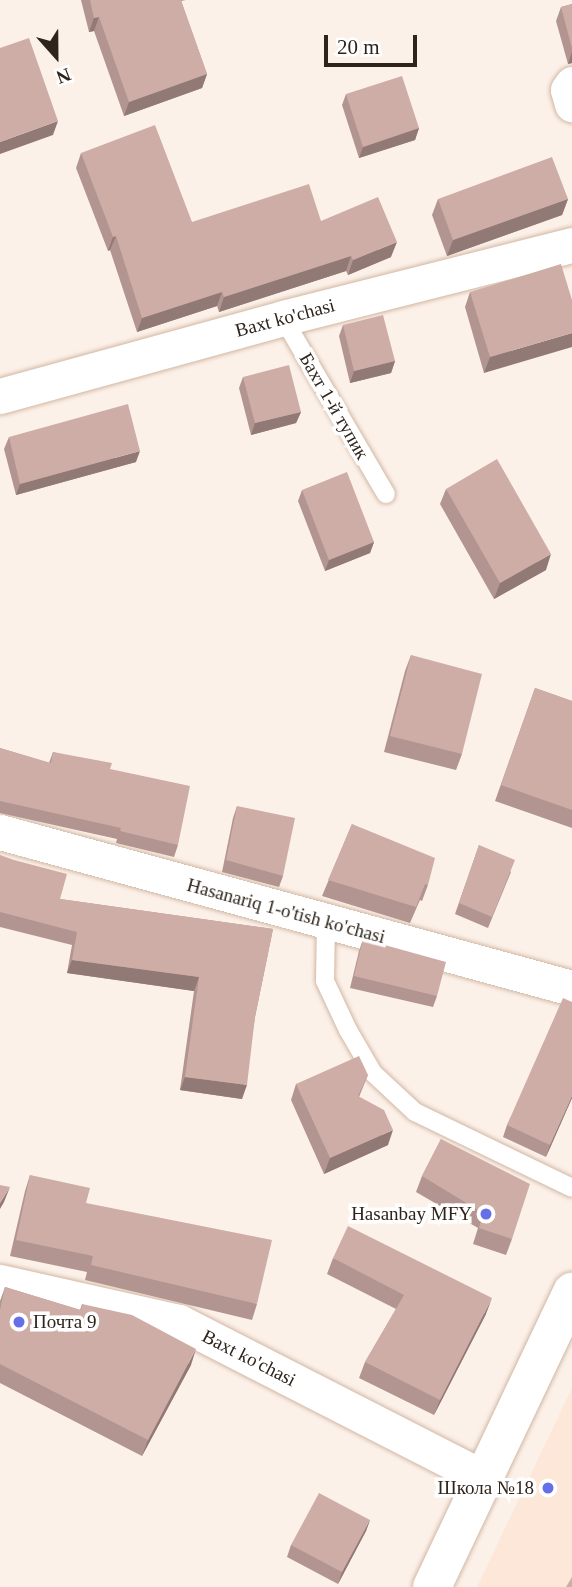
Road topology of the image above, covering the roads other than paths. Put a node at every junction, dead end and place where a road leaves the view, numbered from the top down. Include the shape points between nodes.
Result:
1 (572, 84) edge
2 (572, 104) edge
3 (572, 245) edge
4 (283, 318) junction
5 (0, 396) edge
6 (386, 494) dead end
7 (0, 832) edge
8 (326, 923) junction
9 (572, 988) edge
10 (572, 1188) edge
11 (0, 1282) edge
12 (572, 1292) edge
13 (482, 1477) junction
14 (432, 1587) edge

1 - 2 street
3 - 4 street, Baxt ko'chasi
4 - 5 street, Baxt ko'chasi
4 - 6 lane, Бахт 1-й тупик
7 - 8 street, Hasanariq 1-o'tish ko'chasi
8 - 9 street, Hasanariq 1-o'tish ko'chasi
8 - 10 lane via 325,981 373,1073 415,1112
11 - 13 street, Baxt ko'chasi via 179,1322
12 - 13 street
13 - 14 street

